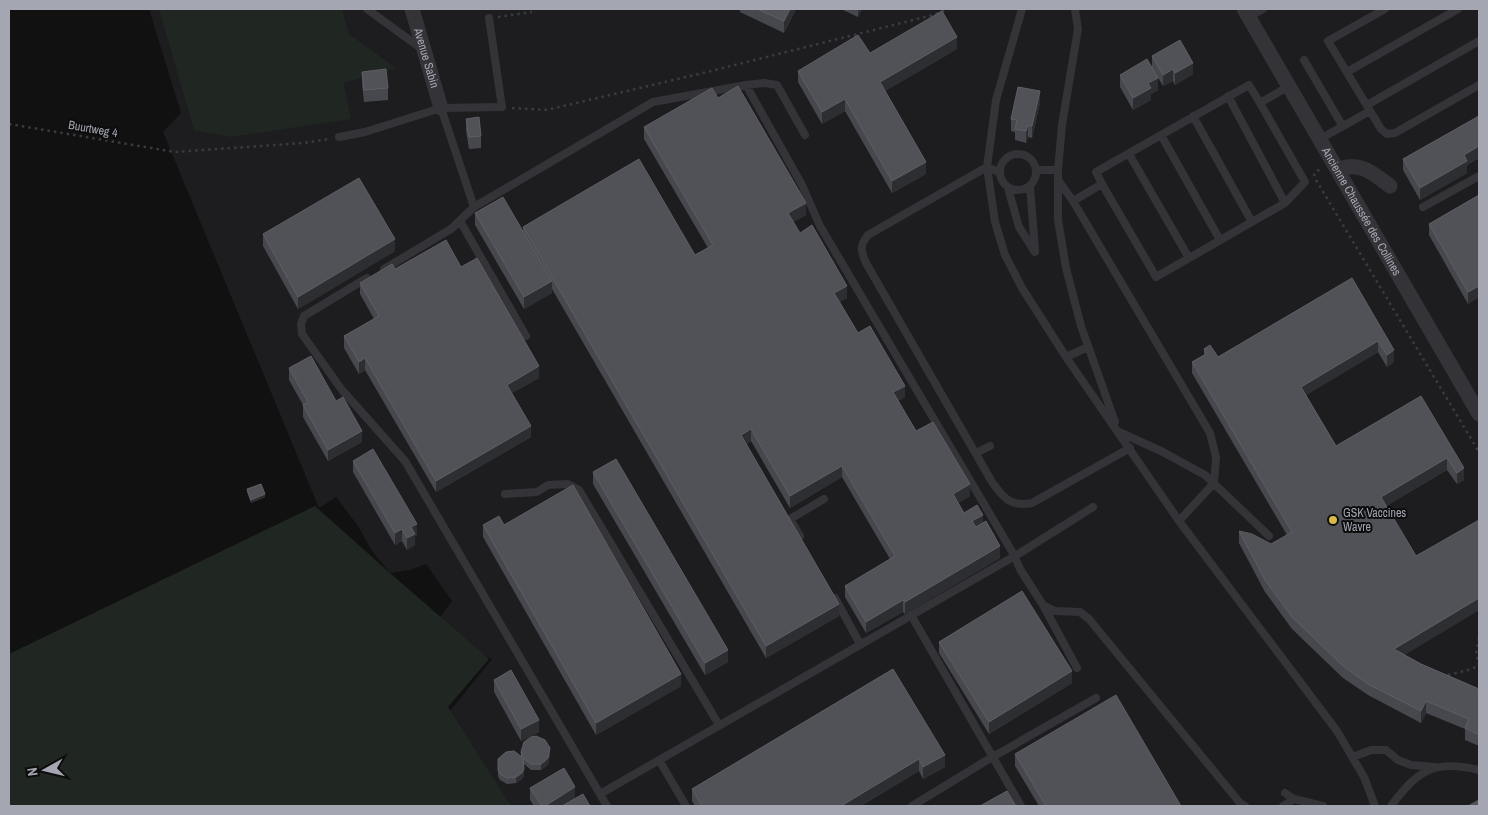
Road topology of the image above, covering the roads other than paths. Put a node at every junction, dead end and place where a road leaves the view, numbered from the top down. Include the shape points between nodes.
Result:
1 (367, 9) edge
2 (412, 9) edge
3 (1022, 9) edge
4 (1075, 9) edge
5 (1263, 9) edge
6 (1385, 9) edge
7 (1458, 9) edge
8 (1246, 13) edge
9 (489, 18) road end
10 (1479, 41) edge
11 (424, 50) junction
12 (1304, 60) dead end
13 (1347, 72) junction
14 (746, 85) junction
15 (1479, 85) edge
16 (1289, 86) junction
17 (1228, 96) junction
18 (1260, 103) junction
19 (441, 108) junction
20 (1368, 108) junction
21 (1193, 116) junction
22 (1342, 125) junction
23 (805, 135) dead end
24 (1161, 135) junction
25 (339, 137) road end
26 (1320, 139) junction
27 (1129, 154) junction
28 (1336, 166) junction
29 (987, 167) junction
30 (1036, 170) junction
31 (1058, 170) junction
32 (999, 172) junction
33 (1479, 176) edge
34 (1058, 180) junction
35 (1102, 184) junction
36 (1030, 186) junction
37 (1390, 186) dead end
38 (1008, 188) junction
39 (1073, 201) junction
40 (1285, 202) junction
41 (474, 207) junction
42 (1423, 207) dead end
43 (460, 221) junction
44 (1252, 222) junction
45 (1220, 240) junction
46 (1189, 258) junction
47 (526, 336) dead end
48 (1088, 347) junction
49 (1066, 357) junction
50 (1479, 414) edge
51 (1118, 431) junction
52 (990, 446) dead end
53 (1130, 448) junction
54 (976, 453) junction
55 (1214, 483) junction
56 (505, 494) dead end
57 (824, 499) dead end
58 (1093, 507) dead end
59 (1179, 521) junction
60 (1269, 536) dead end
61 (804, 544) edge
62 (1014, 555) junction
63 (832, 594) edge
64 (1043, 605) junction
65 (910, 616) junction
66 (860, 644) junction
67 (1077, 668) dead end
68 (1096, 698) dead end
69 (719, 725) junction
70 (993, 757) junction
71 (1353, 757) junction
72 (660, 760) junction
73 (1435, 767) junction
74 (1479, 770) edge
75 (1285, 793) dead end
76 (600, 794) junction
77 (1294, 799) junction
78 (607, 806) edge
79 (686, 806) edge
80 (912, 806) edge
81 (1021, 806) edge
82 (1245, 806) edge
83 (1283, 806) edge
84 (1323, 806) edge
85 (1374, 806) edge
86 (1391, 806) edge

1 - 11 lane
2 - 11 street, Avenue Sabin
3 - 29 lane via 996,100
4 - 31 lane via 1078,30
5 - 8 lane
6 - 13 lane via 1328,41
7 - 13 lane
8 - 16 street, Ancienne Chaussée des Collines
9 - 19 lane via 502,107
10 - 20 lane
11 - 19 street, Avenue Sabin
12 - 22 lane
13 - 20 lane
14 - 23 lane via 777,85
14 - 41 lane via 653,102
14 - 62 lane via 802,185 820,226
15 - 20 lane via 1395,133 1387,134 1381,130
16 - 18 lane
16 - 26 street, Ancienne Chaussée des Collines
17 - 18 lane via 1249,85
17 - 21 lane
17 - 40 lane
18 - 40 lane via 1305,182
19 - 25 lane
19 - 41 lane
20 - 22 lane
21 - 24 lane
21 - 44 lane
22 - 26 lane
24 - 27 lane
24 - 45 lane
26 - 28 street, Ancienne Chaussée des Collines
27 - 35 lane via 1096,172
27 - 46 lane
28 - 37 street via 1347,165 1371,171
28 - 50 street, Ancienne Chaussée des Collines
29 - 32 lane
29 - 49 lane via 995,222 1005,255
29 - 54 lane via 868,235 862,242 861,251
30 - 31 lane
30 - 32 lane via 1027,156 1015,154 1004,160
30 - 36 lane
31 - 34 lane
32 - 38 lane
33 - 42 lane
34 - 39 lane
34 - 48 lane via 1058,220 1066,268
35 - 39 lane
35 - 46 lane via 1156,277
36 - 38 lane via 1019,191
36 - 38 lane via 1035,252 1019,227
39 - 55 lane via 1210,433 1216,457
40 - 44 lane
41 - 43 lane
43 - 47 lane
43 - 76 lane via 304,316 302,334 342,390 405,461
44 - 45 lane
45 - 46 lane
48 - 49 lane
48 - 51 lane
49 - 51 lane
51 - 53 lane
51 - 55 lane via 1161,451
52 - 54 lane
53 - 54 lane via 1032,503 1022,505 1012,503 1002,495
53 - 59 lane
55 - 59 lane
55 - 60 lane
56 - 69 lane via 537,492 548,485 568,484 579,490
57 - 61 lane via 790,518
58 - 62 lane
59 - 71 lane via 1337,731
62 - 64 lane
62 - 65 lane
63 - 66 lane
64 - 67 lane
64 - 82 lane via 1055,611 1080,612 1089,619
65 - 66 lane
65 - 70 lane
66 - 69 lane
68 - 70 lane
69 - 72 lane
70 - 80 lane
70 - 81 lane
71 - 73 lane via 1371,750 1386,750 1411,765
71 - 85 lane
72 - 76 lane
72 - 79 lane
73 - 74 lane via 1458,765
73 - 86 lane via 1416,777
75 - 77 lane
76 - 78 lane
77 - 83 lane
77 - 84 lane

